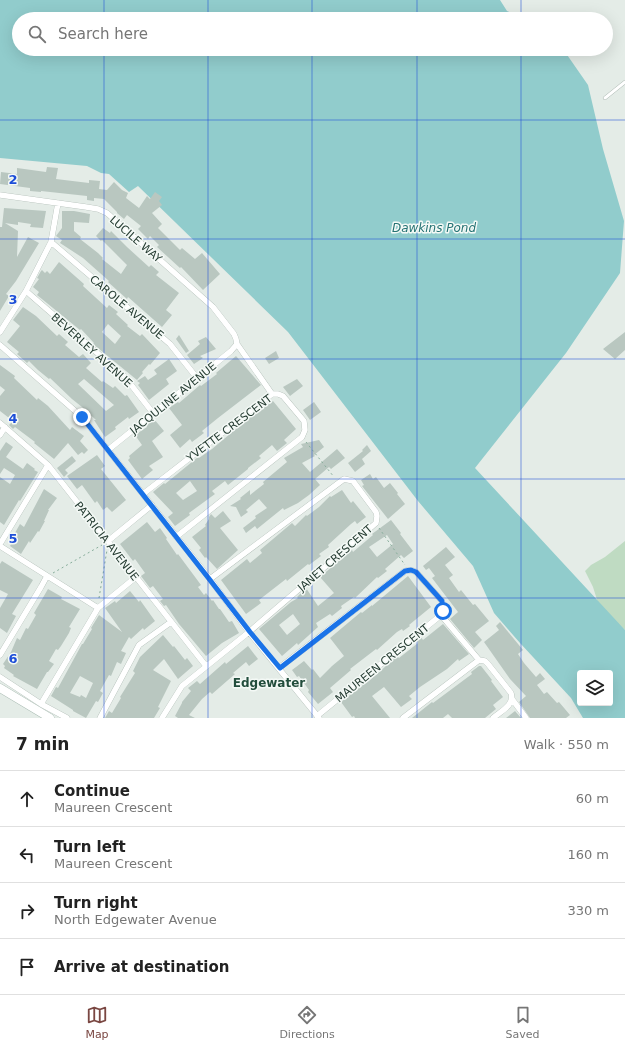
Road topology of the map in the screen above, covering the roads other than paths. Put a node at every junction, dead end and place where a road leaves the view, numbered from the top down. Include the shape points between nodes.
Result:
1 (625, 82) edge
2 (605, 98) dead end
3 (0, 195) edge
4 (58, 203) junction
5 (51, 242) junction
6 (26, 291) junction
7 (0, 332) edge
8 (237, 344) junction
9 (0, 345) edge
10 (197, 378) junction
11 (272, 394) junction
12 (153, 413) junction
13 (2, 425) edge
14 (0, 435) edge
15 (108, 450) junction
16 (48, 465) junction
17 (143, 494) junction
18 (152, 505) junction
19 (176, 537) junction
20 (108, 542) junction
21 (0, 545) edge
22 (47, 576) junction
23 (136, 577) junction
24 (210, 580) junction
25 (98, 608) junction
26 (441, 614) junction
27 (171, 622) junction
28 (250, 632) junction
29 (0, 656) edge
30 (479, 660) junction
31 (206, 666) junction
32 (280, 668) junction
33 (0, 677) edge
34 (0, 688) edge
35 (512, 699) junction
36 (41, 704) junction
37 (318, 717) edge
38 (50, 718) edge
39 (66, 718) edge
40 (100, 718) edge
41 (162, 718) edge
42 (403, 718) edge
43 (493, 718) edge
44 (526, 718) edge

1 - 2 lane
3 - 4 street, LUCILE WAY
4 - 5 street
4 - 8 street, LUCILE WAY via 98,209 116,220 213,307 234,334
5 - 6 street
5 - 10 street, CAROLE AVENUE via 170,344
6 - 7 street
6 - 12 street, BEVERLEY AVENUE via 125,378
8 - 10 street, JACQULINE AVENUE via 231,352
8 - 11 street, LUCILE WAY
9 - 15 street via 82,417
10 - 12 street, JACQULINE AVENUE
11 - 17 street, YVETTE CRESCENT
11 - 19 street, YVETTE CRESCENT via 283,396 304,421 305,430 302,437
12 - 15 street, JACQULINE AVENUE
13 - 14 street
13 - 16 street, PATRICIA AVENUE
15 - 17 street
16 - 20 street, PATRICIA AVENUE
16 - 21 street
17 - 18 street
18 - 19 street
18 - 20 street
19 - 24 street
20 - 23 street, PATRICIA AVENUE
21 - 22 street
22 - 25 street
22 - 29 street
23 - 25 street
23 - 27 street, PATRICIA AVENUE
24 - 28 street
24 - 28 street, JANET CRESCENT via 338,483 346,479 353,481 374,510 377,516 376,523
25 - 36 street
26 - 30 street
26 - 32 street via 444,608 442,601 416,572 405,571
26 - 37 street, MAUREEN CRESCENT
27 - 31 street, PATRICIA AVENUE
27 - 40 street via 138,645
28 - 31 street, JANET CRESCENT
28 - 32 street
30 - 35 street via 488,664 511,693
30 - 42 street
31 - 41 street, JANET CRESCENT via 182,686
32 - 37 street
33 - 36 street
34 - 38 main road
35 - 43 street via 510,705
35 - 44 street
36 - 39 street

